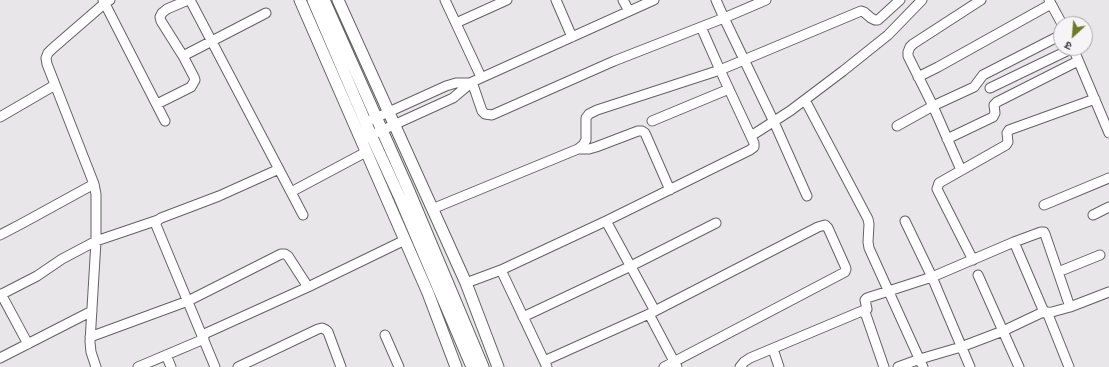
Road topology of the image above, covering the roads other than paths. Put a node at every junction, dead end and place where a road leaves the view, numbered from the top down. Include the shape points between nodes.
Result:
1 (189, 0) edge
2 (300, 0) edge
3 (313, 0) edge
4 (324, 0) edge
5 (338, 0) edge
6 (445, 0) edge
7 (507, 0) edge
8 (556, 0) edge
9 (624, 0) edge
10 (654, 0) edge
11 (716, 0) edge
12 (766, 0) edge
13 (900, 0) edge
14 (922, 0) edge
15 (981, 0) edge
16 (106, 1) edge
17 (1050, 2) edge
18 (629, 11) junction
19 (266, 13) dead end
20 (1058, 16) edge
21 (724, 18) junction
22 (878, 20) junction
23 (456, 23) junction
24 (701, 26) junction
25 (888, 35) junction
26 (572, 37) junction
27 (1053, 39) edge
28 (213, 41) junction
29 (183, 56) junction
30 (1056, 56) edge
31 (1076, 56) edge
32 (744, 60) junction
33 (1078, 61) junction
34 (720, 70) junction
35 (918, 77) junction
36 (481, 78) junction
37 (471, 82) junction
38 (55, 85) junction
39 (990, 88) dead end
40 (729, 89) junction
41 (1095, 99) junction
42 (806, 100) junction
43 (157, 104) junction
44 (933, 106) junction
45 (389, 112) junction
46 (0, 117) edge
47 (371, 120) junction
48 (652, 120) dead end
49 (165, 121) dead end
50 (774, 122) junction
51 (395, 124) junction
52 (897, 126) dead end
53 (355, 127) junction
54 (381, 130) junction
55 (1109, 133) edge
56 (751, 136) junction
57 (366, 137) junction
58 (947, 139) junction
59 (578, 149) junction
60 (366, 152) junction
61 (279, 169) junction
62 (961, 170) junction
63 (1109, 178) edge
64 (94, 184) junction
65 (670, 190) junction
66 (291, 192) junction
67 (807, 196) dead end
68 (1044, 205) dead end
69 (1109, 207) edge
70 (432, 209) junction
71 (303, 215) dead end
72 (1093, 215) dead end
73 (158, 220) junction
74 (606, 221) junction
75 (905, 221) dead end
76 (716, 223) dead end
77 (0, 235) edge
78 (405, 240) junction
79 (96, 242) junction
80 (1014, 242) junction
81 (1100, 255) dead end
82 (972, 260) junction
83 (631, 266) junction
84 (501, 270) junction
85 (1058, 272) junction
86 (978, 274) dead end
87 (932, 277) junction
88 (466, 283) junction
89 (308, 287) junction
90 (889, 291) junction
91 (1109, 292) edge
92 (1, 294) edge
93 (188, 301) junction
94 (1070, 307) junction
95 (92, 311) junction
96 (862, 311) junction
97 (652, 312) junction
98 (1046, 312) junction
99 (523, 317) junction
100 (1003, 331) junction
101 (385, 335) dead end
102 (90, 337) junction
103 (203, 337) junction
104 (28, 344) junction
105 (961, 347) junction
106 (773, 349) junction
107 (166, 355) junction
108 (0, 358) edge
109 (921, 363) edge
110 (545, 364) edge
111 (676, 365) edge
112 (96, 367) edge
113 (138, 367) edge
114 (172, 367) edge
115 (215, 367) edge
116 (238, 367) edge
117 (341, 367) edge
118 (399, 367) edge
119 (456, 367) edge
120 (472, 367) edge
121 (483, 367) edge
122 (498, 367) edge
123 (664, 367) edge
124 (732, 367) edge
125 (737, 367) edge
126 (740, 367) edge
127 (779, 367) edge
128 (884, 367) edge
129 (898, 367) edge
130 (970, 367) edge
131 (1019, 367) edge
132 (1069, 367) edge

1 - 28 street
1 - 29 street via 167,10 160,17
2 - 53 main road
3 - 47 main road
4 - 47 main road
5 - 45 main road
6 - 23 street
7 - 23 street
8 - 26 street
9 - 18 street
10 - 18 street
11 - 21 street
12 - 21 street
13 - 22 street
14 - 25 street
15 - 35 street via 910,47 908,56
16 - 38 street via 48,53 47,64
16 - 43 street
17 - 20 street
17 - 35 street
18 - 26 street
19 - 28 street
21 - 24 street
21 - 32 street
22 - 25 street
22 - 32 street via 860,11
23 - 36 street
24 - 34 street
24 - 37 street via 492,115 482,111
25 - 42 street
26 - 36 street
27 - 44 street via 983,75 974,87
28 - 29 street
28 - 61 street
29 - 43 street via 194,77 194,84
30 - 39 street
31 - 33 street
32 - 34 street
32 - 50 street
33 - 41 street
33 - 58 street via 997,102 993,117
34 - 40 street
34 - 59 street via 589,114 586,118 586,140
35 - 44 street
36 - 37 street
37 - 45 street via 451,84
37 - 51 street via 453,98
38 - 46 street
38 - 64 street
40 - 48 street
40 - 56 street
41 - 55 street
41 - 62 street via 1009,130 1006,145
42 - 50 street
42 - 90 street via 868,219 869,248
43 - 49 street
44 - 52 street
44 - 58 street
45 - 47 street
45 - 51 main road
47 - 53 street
47 - 54 main road
47 - 57 main road
50 - 56 street
50 - 67 street
51 - 54 street
51 - 70 main road
53 - 57 main road
54 - 57 street
54 - 121 main road
56 - 65 street via 754,147 750,150
57 - 60 main road
57 - 120 main road via 400,198
58 - 62 street
59 - 65 street via 596,148 642,131
59 - 70 street
60 - 66 street
60 - 78 main road
61 - 66 street
61 - 73 street
62 - 82 street via 939,183 937,189
63 - 68 street
64 - 77 street
64 - 79 street
65 - 74 street
66 - 71 street
69 - 72 street
70 - 88 main road
73 - 79 street
73 - 93 street via 156,225
74 - 83 street
74 - 84 street
75 - 87 street
76 - 83 street
78 - 89 street
78 - 119 main road
79 - 92 street
79 - 95 street
80 - 82 street
80 - 85 street via 1044,232
80 - 98 street
81 - 85 street
82 - 87 street
83 - 97 street
83 - 99 street
84 - 88 street
84 - 99 street
85 - 94 street
86 - 100 street
87 - 90 street
87 - 105 street
88 - 122 main road
89 - 93 street via 291,260 285,254 280,254
89 - 103 street
90 - 96 street via 866,299 867,309
90 - 109 street
91 - 94 street
92 - 104 street
93 - 102 street
93 - 103 street
94 - 98 street
95 - 102 street
95 - 104 street
96 - 106 street
96 - 128 street
97 - 110 street
97 - 111 street
97 - 111 street via 822,226 828,228 846,266 846,272
98 - 100 street
98 - 132 street
99 - 110 street
100 - 105 street
100 - 131 street
101 - 118 street
102 - 112 street
103 - 107 street
103 - 115 street
104 - 108 street
105 - 109 street
105 - 130 street
106 - 126 street via 750,358
106 - 127 street
107 - 113 street
107 - 114 street
109 - 129 street
111 - 123 street
116 - 117 street via 322,328 328,332
124 - 125 street

